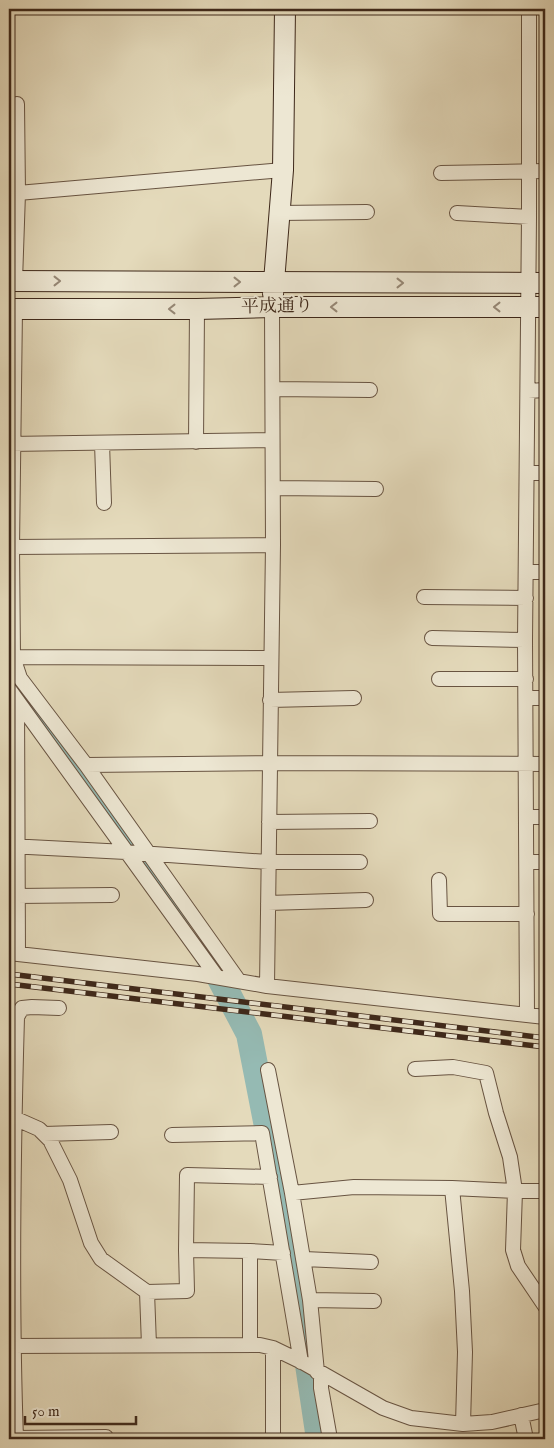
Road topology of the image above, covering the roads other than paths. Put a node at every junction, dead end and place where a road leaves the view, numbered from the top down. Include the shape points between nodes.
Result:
1 (285, 9) edge
2 (529, 9) edge
3 (17, 104) dead end
4 (284, 170) junction
5 (529, 171) junction
6 (545, 171) edge
7 (441, 173) dead end
8 (18, 192) junction
9 (367, 212) dead end
10 (279, 213) junction
11 (457, 213) dead end
12 (530, 217) junction
13 (12, 281) edge
14 (274, 282) junction
15 (537, 283) edge
16 (272, 306) junction
17 (537, 308) edge
18 (12, 309) edge
19 (197, 309) junction
20 (273, 390) junction
21 (370, 390) dead end
22 (545, 390) edge
23 (528, 391) junction
24 (272, 440) junction
25 (196, 442) junction
26 (102, 443) junction
27 (11, 444) edge
28 (527, 473) junction
29 (545, 473) edge
30 (273, 488) junction
31 (376, 489) dead end
32 (104, 503) dead end
33 (12, 546) junction
34 (273, 546) junction
35 (526, 572) junction
36 (545, 572) edge
37 (424, 597) dead end
38 (526, 598) junction
39 (432, 638) dead end
40 (525, 640) junction
41 (11, 657) edge
42 (270, 658) junction
43 (439, 679) dead end
44 (526, 679) junction
45 (9, 689) edge
46 (354, 698) dead end
47 (526, 698) junction
48 (545, 698) edge
49 (270, 700) junction
50 (17, 701) junction
51 (13, 757) edge
52 (270, 763) junction
53 (526, 764) junction
54 (545, 764) edge
55 (86, 765) junction
56 (13, 806) edge
57 (526, 817) junction
58 (545, 817) edge
59 (370, 821) dead end
60 (269, 822) junction
61 (13, 846) edge
62 (126, 852) junction
63 (150, 854) junction
64 (268, 862) junction
65 (360, 862) dead end
66 (527, 862) junction
67 (545, 862) edge
68 (439, 880) dead end
69 (112, 895) dead end
70 (17, 896) junction
71 (366, 900) dead end
72 (268, 903) junction
73 (527, 914) junction
74 (13, 954) edge
75 (217, 976) junction
76 (239, 981) junction
77 (267, 986) junction
78 (59, 1008) dead end
79 (527, 1015) junction
80 (545, 1017) edge
81 (415, 1069) dead end
82 (268, 1070) dead end
83 (11, 1117) edge
84 (111, 1132) dead end
85 (44, 1134) junction
86 (172, 1135) dead end
87 (270, 1178) junction
88 (11, 1180) edge
89 (452, 1188) junction
90 (515, 1192) junction
91 (545, 1192) edge
92 (292, 1193) junction
93 (186, 1250) junction
94 (250, 1251) junction
95 (283, 1253) junction
96 (11, 1254) edge
97 (304, 1259) junction
98 (371, 1262) dead end
99 (147, 1292) junction
100 (310, 1300) junction
101 (374, 1300) dead end
102 (545, 1306) edge
103 (149, 1345) junction
104 (250, 1345) junction
105 (11, 1346) edge
106 (273, 1348) junction
107 (302, 1362) junction
108 (319, 1373) junction
109 (545, 1410) edge
110 (520, 1415) junction
111 (463, 1424) junction
112 (106, 1438) dead end
113 (16, 1439) edge
114 (273, 1439) edge
115 (330, 1439) edge
116 (526, 1439) edge

1 - 4 street
2 - 5 street
3 - 8 street
4 - 8 street
4 - 10 street
5 - 6 street
5 - 7 street
5 - 12 street
8 - 13 street
9 - 10 street
10 - 14 street
11 - 12 street
12 - 15 street
13 -> 14 street, 平成通り
14 -> 15 street, 平成通り
14 - 16 street
15 - 17 street
17 -> 16 street, 平成通り
16 - 19 street, 平成通り
16 - 20 street
17 - 23 street
19 -> 18 street, 平成通り
18 - 27 street
19 - 25 street
20 - 21 street
20 - 24 street
22 - 23 street
23 - 28 street
24 - 25 street
24 - 30 street
25 - 26 street
26 - 27 street
26 - 32 street
27 - 33 street
28 - 29 street
28 - 35 street
30 - 31 street
30 - 34 street
33 - 34 street
33 - 41 street
34 - 42 street
35 - 36 street
35 - 38 street
37 - 38 street
38 - 40 street
39 - 40 street
40 - 44 street
41 - 42 street
41 - 55 street via 20,678
42 - 49 street
43 - 44 street
44 - 47 street
45 - 50 street
46 - 49 street
47 - 48 street
47 - 53 street
49 - 52 street
50 - 51 street
50 - 62 street
51 - 56 street
52 - 53 street
52 - 55 street
52 - 60 street
53 - 54 street
53 - 57 street
55 - 63 street
56 - 61 street
57 - 58 street
57 - 66 street
59 - 60 street
60 - 64 street
61 - 62 street
61 - 70 street
62 - 63 street
62 - 75 street
63 - 64 street
63 - 76 street
64 - 65 street
64 - 72 street
66 - 67 street
66 - 73 street
68 - 73 street via 440,914
69 - 70 street
70 - 74 street
71 - 72 street
72 - 77 street
73 - 79 street
74 - 75 street
75 - 76 street
76 - 77 street
77 - 79 street
78 - 83 street via 22,1008 17,1017
79 - 80 street
81 - 90 street via 453,1067 486,1073 510,1157
82 - 92 street
83 - 85 street
83 - 88 street
84 - 85 street
85 - 99 street via 70,1180 91,1243 101,1259
86 - 87 street via 262,1134
87 - 93 street via 187,1175
87 - 95 street
88 - 96 street
89 - 90 street
89 - 92 street via 354,1188
89 - 111 street via 465,1352
90 - 91 street
90 - 102 street via 513,1250 518,1266
92 - 97 street
93 - 94 street
93 - 99 street via 187,1291
94 - 95 street
94 - 104 street
95 - 107 street
96 - 105 street
97 - 98 street
97 - 100 street
99 - 103 street
100 - 101 street
100 - 108 street
103 - 104 street
103 - 105 street
104 - 106 street
105 - 113 street
106 - 107 street
106 - 114 street
107 - 108 street
108 - 111 street via 383,1408 411,1418
108 - 115 street
109 - 110 street
110 - 111 street via 492,1422
110 - 116 street
112 - 113 street

